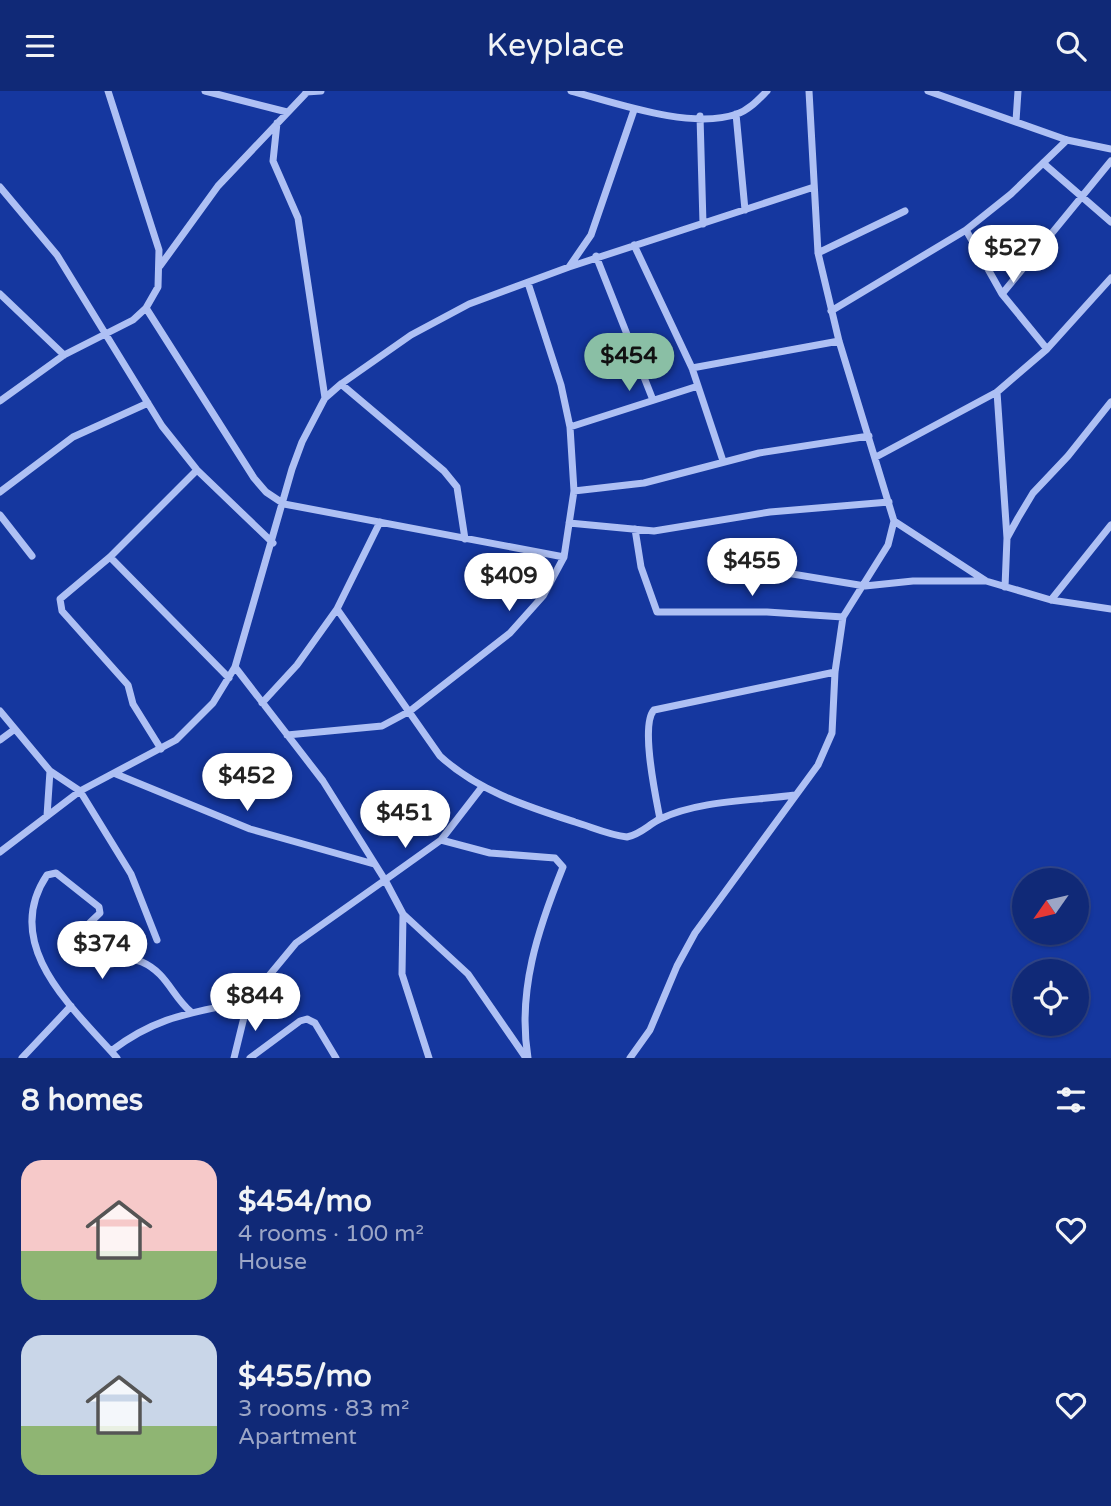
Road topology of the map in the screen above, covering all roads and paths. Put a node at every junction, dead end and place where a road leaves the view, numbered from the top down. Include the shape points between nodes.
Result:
1 (108, 91) edge
2 (205, 91) edge
3 (295, 91) edge
4 (321, 91) edge
5 (570, 91) edge
6 (607, 91) edge
7 (767, 91) edge
8 (809, 91) edge
9 (928, 91) edge
10 (1018, 91) edge
11 (307, 92) edge
12 (604, 101) junction
13 (295, 105) junction
14 (634, 110) junction
15 (288, 112) junction
16 (736, 114) junction
17 (699, 116) junction
18 (1016, 121) junction
19 (278, 123) junction
20 (1066, 140) junction
21 (1111, 149) edge
22 (1111, 161) edge
23 (1043, 163) junction
24 (0, 187) edge
25 (814, 187) junction
26 (1082, 198) junction
27 (745, 210) junction
28 (905, 211) dead end
29 (1111, 222) edge
30 (702, 224) junction
31 (966, 230) junction
32 (634, 245) junction
33 (818, 253) junction
34 (596, 256) junction
35 (160, 267) junction
36 (569, 267) junction
37 (1111, 278) edge
38 (528, 283) junction
39 (1002, 294) junction
40 (1, 298) edge
41 (146, 308) junction
42 (831, 311) junction
43 (107, 334) junction
44 (839, 341) junction
45 (1047, 349) junction
46 (64, 355) junction
47 (692, 368) junction
48 (341, 384) junction
49 (698, 386) junction
50 (997, 392) junction
51 (326, 398) junction
52 (653, 400) junction
53 (0, 401) edge
54 (1111, 402) edge
55 (148, 403) junction
56 (570, 427) junction
57 (869, 436) junction
58 (877, 457) junction
59 (723, 461) junction
60 (197, 470) junction
61 (574, 491) junction
62 (0, 492) edge
63 (889, 502) junction
64 (284, 504) junction
65 (0, 515) edge
66 (894, 521) junction
67 (380, 522) junction
68 (569, 523) junction
69 (1111, 525) edge
70 (635, 529) junction
71 (1007, 538) junction
72 (465, 539) junction
73 (273, 543) junction
74 (32, 556) dead end
75 (110, 557) junction
76 (564, 557) junction
77 (724, 567) dead end
78 (986, 582) junction
79 (865, 586) junction
80 (1005, 587) junction
81 (1051, 600) junction
82 (337, 610) junction
83 (1111, 610) edge
84 (843, 617) junction
85 (235, 667) junction
86 (835, 671) junction
87 (229, 678) junction
88 (262, 703) junction
89 (0, 711) edge
90 (411, 711) junction
91 (15, 729) junction
92 (287, 735) junction
93 (0, 740) edge
94 (162, 749) junction
95 (50, 771) junction
96 (116, 774) junction
97 (482, 787) junction
98 (80, 791) junction
99 (795, 795) junction
100 (47, 816) junction
101 (660, 819) junction
102 (440, 840) junction
103 (0, 852) edge
104 (374, 864) junction
105 (385, 880) junction
106 (402, 914) junction
107 (158, 940) dead end
108 (248, 1001) junction
109 (71, 1006) junction
110 (191, 1012) junction
111 (111, 1051) junction
112 (22, 1058) edge
113 (117, 1058) edge
114 (234, 1058) edge
115 (250, 1058) edge
116 (336, 1058) edge
117 (429, 1058) edge
118 (527, 1058) edge
119 (630, 1058) edge

1 - 35 street via 159,250
2 - 15 street
3 - 13 street
4 - 11 street
5 - 12 street
6 - 12 street
7 - 16 street
8 - 25 street
9 - 18 street
10 - 18 street
11 - 13 street
12 - 14 street
13 - 15 street
14 - 17 street
14 - 36 street via 591,235
15 - 19 street
16 - 17 street
16 - 27 street
17 - 30 street
18 - 20 street
19 - 35 street via 218,186
19 - 51 street via 273,161 298,218
20 - 21 street
20 - 23 street
22 - 26 street
23 - 26 street
23 - 31 street
24 - 43 street via 57,255
25 - 27 street
25 - 33 street
26 - 29 street
26 - 39 street
27 - 30 street
28 - 33 street
30 - 32 street
31 - 39 street
31 - 42 street
32 - 34 street
32 - 47 street
33 - 42 street
34 - 36 street
34 - 52 street
35 - 41 street via 158,287
36 - 38 street
37 - 45 street
38 - 48 street via 422,329
38 - 56 street
39 - 45 street
40 - 46 street
41 - 43 street
41 - 64 street via 254,478
42 - 44 street
43 - 46 street
43 - 55 street
44 - 47 street
44 - 57 street
45 - 50 street
46 - 53 street
47 - 49 street
48 - 51 street
48 - 72 street via 457,487
49 - 52 street
49 - 59 street
50 - 58 street
50 - 71 street
51 - 64 street via 302,442
52 - 56 street
54 - 71 street via 1033,493
55 - 60 street
55 - 62 street via 73,437
56 - 61 street
57 - 58 street
57 - 59 street
58 - 63 street
59 - 61 street via 644,483
60 - 73 street
60 - 75 street
61 - 68 street
63 - 66 street
63 - 70 street via 770,512 654,531
64 - 67 street
64 - 73 street
65 - 74 street
66 - 78 street
66 - 79 street via 888,545
67 - 72 street
67 - 82 street
68 - 70 street
68 - 76 street
69 - 81 street
70 - 84 street via 641,567 657,612
71 - 80 street
72 - 76 street
73 - 85 street
75 - 87 street
75 - 94 street via 63,596 60,604 128,685 133,704
76 - 90 street via 543,596 510,633
77 - 79 street
78 - 79 street
78 - 80 street
79 - 84 street
80 - 81 street
81 - 83 street
82 - 88 street
82 - 90 street
84 - 86 street
85 - 87 street
85 - 88 street
86 - 99 street via 832,733 818,765
86 - 101 street via 654,710 648,719
87 - 94 street via 192,727
88 - 92 street
89 - 91 street
90 - 92 street via 383,726
90 - 97 street via 440,755
91 - 93 street
91 - 95 street
92 - 104 street via 323,781
94 - 96 street
95 - 98 street
95 - 100 street
96 - 98 street
96 - 104 street via 250,829
97 - 101 street via 620,836 636,835
97 - 102 street
98 - 100 street
98 - 107 street via 131,874
99 - 101 street via 706,806
99 - 119 street via 695,933 650,1030
100 - 103 street
102 - 105 street
102 - 118 street via 490,853 555,858 563,867 526,986
104 - 105 street
105 - 106 street
105 - 108 street via 296,943
106 - 117 street via 402,974
106 - 118 street via 468,974
108 - 110 street
108 - 114 street
109 - 110 street via 38,957 30,922 32,902 51,873 99,907 100,913 78,940 96,965 132,959 143,963 168,981
109 - 111 street
109 - 112 street
110 - 111 street via 138,1030
111 - 113 street
115 - 116 street via 307,1019 315,1023

